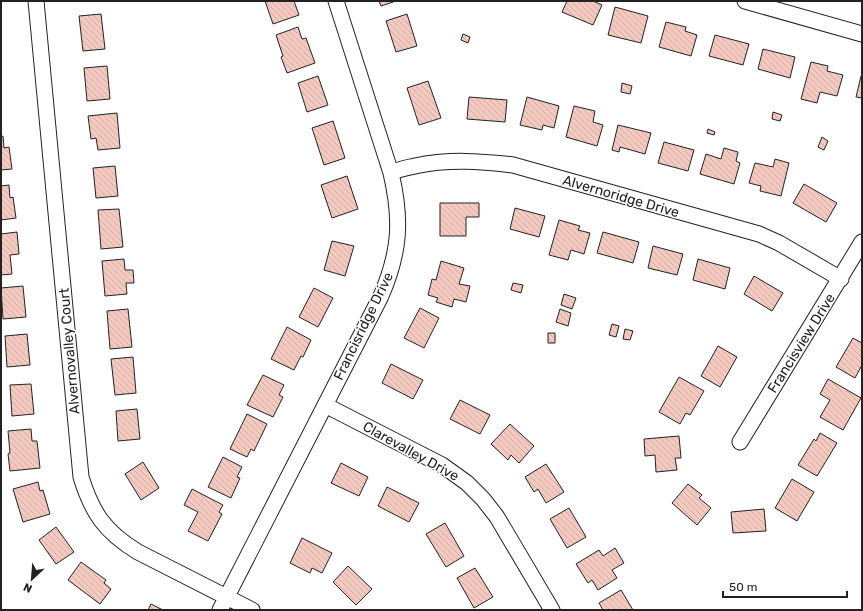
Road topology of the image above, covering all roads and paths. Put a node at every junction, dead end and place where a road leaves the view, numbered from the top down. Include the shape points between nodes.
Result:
1 (36, 1) edge
2 (336, 1) edge
3 (745, 1) edge
4 (862, 34) edge
5 (391, 173) junction
6 (862, 242) edge
7 (841, 279) junction
8 (325, 405) junction
9 (740, 442) dead end
10 (223, 604) edge
11 (252, 610) edge
12 (552, 610) edge

1 - 10 street, Alvernovalley Court via 81,477 97,515 111,532 124,543
2 - 5 street, Francisridge Drive
3 - 4 street
5 - 7 street, Alvernoridge Drive via 398,169 428,163 459,161 513,165 759,234
5 - 8 street, Francisridge Drive via 398,218 394,260 381,296
6 - 7 street, Francisview Drive
7 - 9 street, Francisview Drive
8 - 10 street, Francisridge Drive
8 - 12 street, Clarevalley Drive via 442,465 466,483 483,499 496,517
10 - 11 street, Alvernovalley Court

